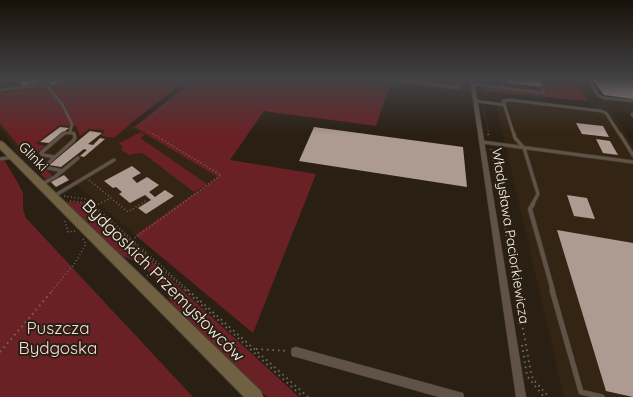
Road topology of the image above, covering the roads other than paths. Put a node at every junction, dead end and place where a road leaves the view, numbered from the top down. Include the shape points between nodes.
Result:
1 (57, 98) edge
2 (478, 98) edge
3 (603, 98) edge
4 (479, 101) junction
5 (633, 101) edge
6 (505, 104) junction
7 (70, 132) junction
8 (486, 143) junction
9 (0, 144) edge
10 (524, 148) junction
11 (633, 155) edge
12 (13, 157) junction
13 (54, 157) junction
14 (78, 158) dead end
15 (0, 159) edge
16 (114, 160) dead end
17 (633, 162) edge
18 (63, 171) junction
19 (51, 192) junction
20 (296, 352) road end
21 (255, 397) edge
22 (459, 397) edge
23 (521, 397) edge
24 (602, 397) edge

1 - 7 lane via 72,124
2 - 4 street, Władysława Paciorkiewicza
3 - 5 lane
4 - 6 lane
4 - 8 street, Władysława Paciorkiewicza
6 - 10 lane via 515,138
6 - 11 lane via 504,101 510,100 601,111 606,114
7 - 13 lane via 74,133 74,140
7 - 13 lane via 62,135 41,153
8 - 10 lane
8 - 23 street, Władysława Paciorkiewicza
9 - 12 street, Glinki
10 - 17 lane
10 - 24 lane via 538,194 530,209 580,392
12 - 15 lane
12 - 19 street, Glinki
13 - 18 lane via 44,167
14 - 18 lane
16 - 19 lane
18 - 19 lane via 56,177
19 - 21 street, Bydgoskich Przemysłowców
20 - 22 street

